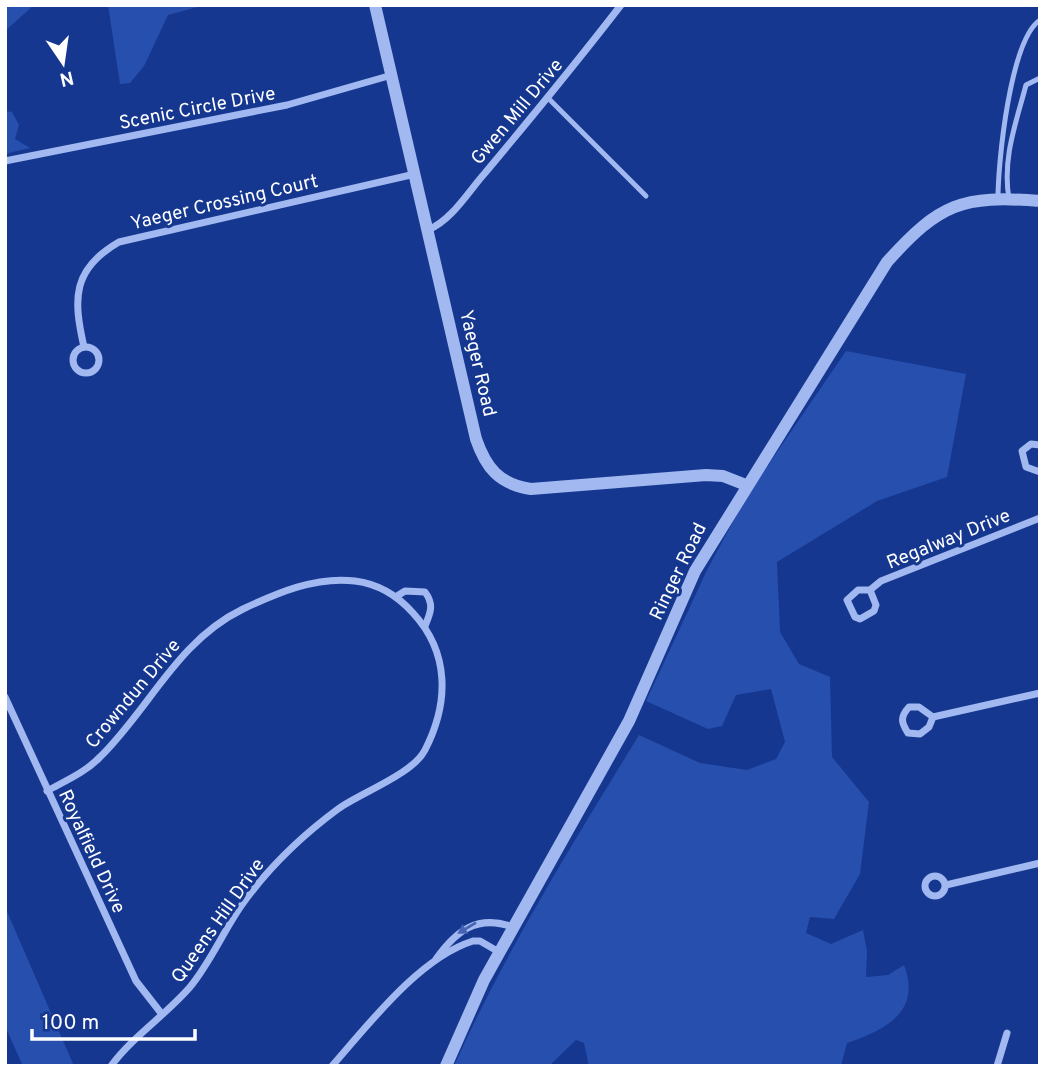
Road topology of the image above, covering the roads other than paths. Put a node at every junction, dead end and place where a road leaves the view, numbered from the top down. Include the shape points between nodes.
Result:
1 (375, 5) edge
2 (621, 5) edge
3 (1040, 20) edge
4 (392, 75) junction
5 (1040, 78) edge
6 (548, 98) junction
7 (5, 161) edge
8 (415, 174) junction
9 (646, 196) dead end
10 (1003, 198) junction
11 (1040, 201) edge
12 (428, 230) junction
13 (84, 347) dead end
14 (1040, 445) edge
15 (1040, 471) edge
16 (746, 485) junction
17 (1040, 518) edge
18 (870, 590) junction
19 (397, 596) junction
20 (425, 626) junction
21 (1040, 693) edge
22 (5, 697) edge
23 (933, 717) junction
24 (424, 753) joint
25 (47, 791) junction
26 (1040, 863) edge
27 (946, 885) dead end
28 (513, 927) junction
29 (499, 952) junction
30 (433, 963) junction
31 (161, 1013) junction
32 (1007, 1033) dead end
33 (111, 1066) edge
34 (332, 1066) edge
35 (446, 1066) edge
36 (997, 1066) edge

1 - 4 street, Yaeger Road
2 - 6 street, Gwen Mill Drive
3 - 10 lane via 1025,41 1002,128 998,158
4 - 7 street, Scenic Circle Drive via 287,106
4 - 8 street, Yaeger Road
5 - 10 lane via 1026,85 1007,156
6 - 9 lane
6 - 12 street, Gwen Mill Drive via 444,220
8 - 12 street, Yaeger Road
8 - 13 street, Yaeger Crossing Court via 119,242 85,271 79,285 76,303
10 - 11 street, Ringer Road
10 - 16 street, Ringer Road via 948,208 887,262
12 - 16 street, Yaeger Road via 476,439 496,476 531,489 706,475
14 - 15 street via 1031,444 1021,457 1026,467
16 - 28 street, Ringer Road via 695,570 620,740
17 - 18 street, Regalway Drive via 881,581
18 - 18 street, Regalway Drive via 874,611 855,617 848,606 850,595
19 - 20 street, Crowndun Drive
19 - 20 street, Crowndun Drive via 405,591 425,592 431,600 431,613
19 - 25 street, Crowndun Drive via 355,581 317,581 241,610 174,663 99,759
20 - 24 street, Crowndun Drive via 440,659 443,687 441,708
21 - 23 street
22 - 25 street, Royalfield Drive
23 - 23 street via 920,734 908,733 902,723 902,714 909,707 919,707
24 - 31 street, Queens Hill Drive via 296,842 240,908 191,985
25 - 31 street, Royalfield Drive via 136,981
26 - 27 street
28 - 29 street, Ringer Road
28 -> 30 street via 486,920 466,927
29 - 30 street via 473,942
29 - 35 street, Ringer Road
30 - 34 street
31 - 33 street, Queens Hill Drive
32 - 36 street

